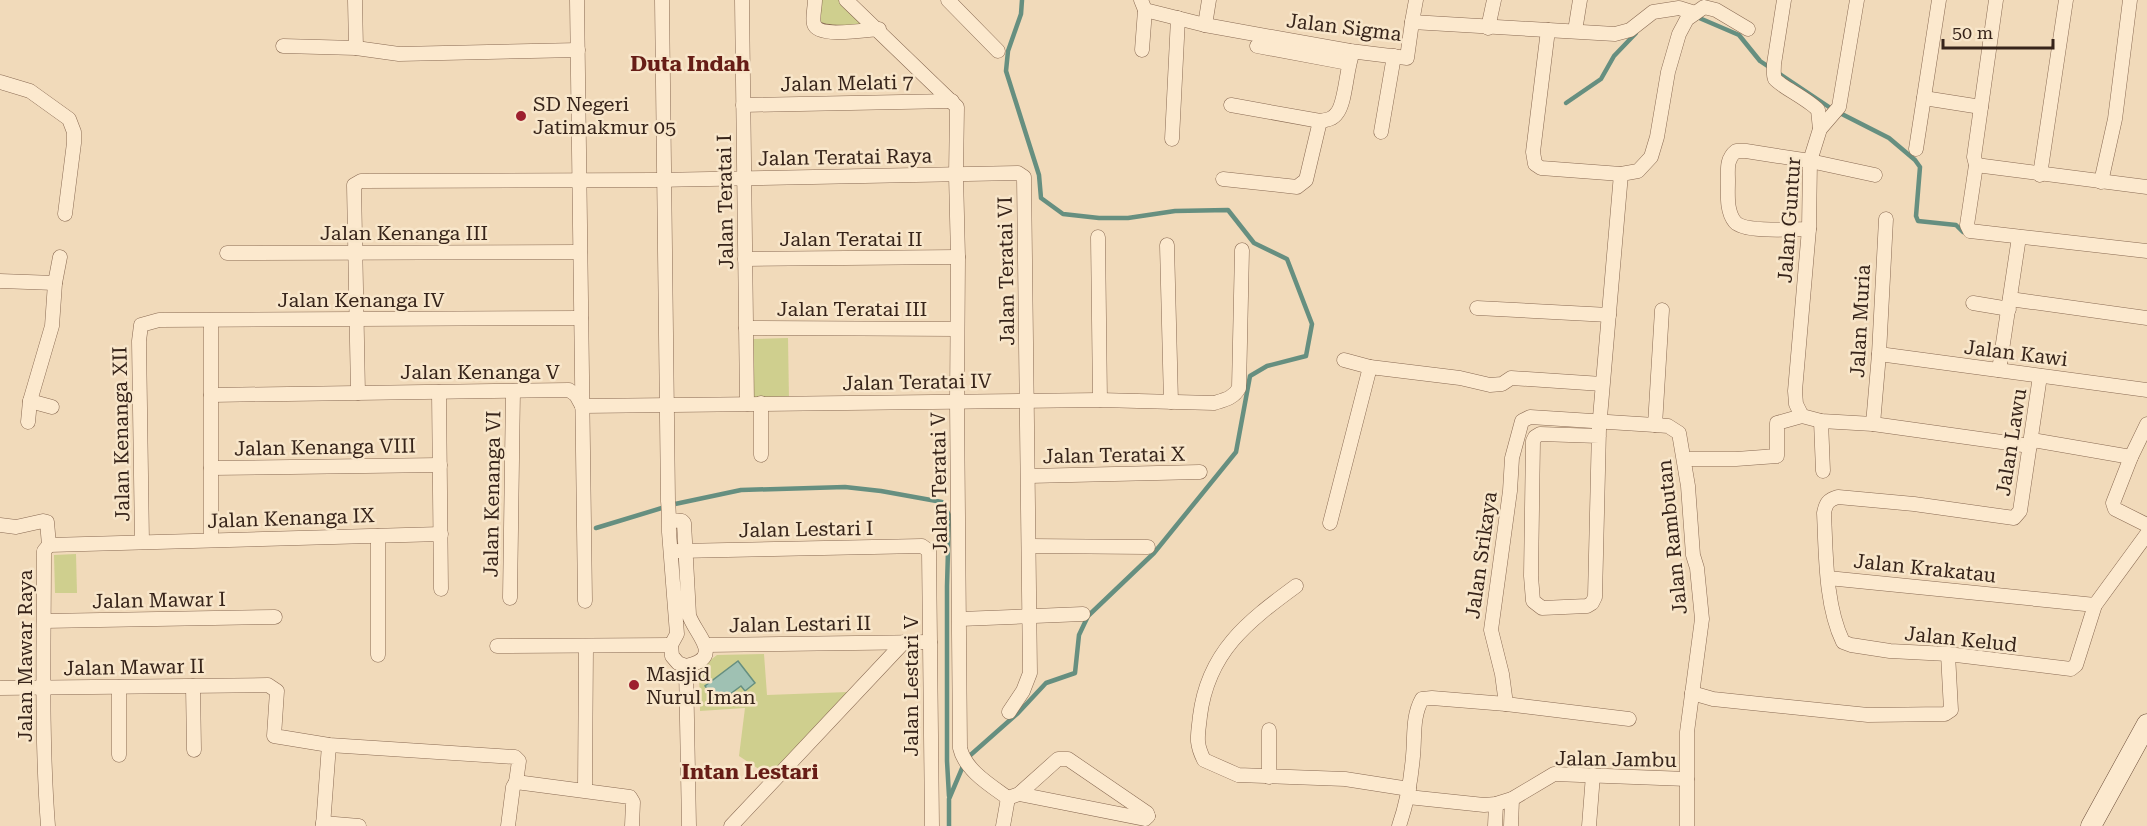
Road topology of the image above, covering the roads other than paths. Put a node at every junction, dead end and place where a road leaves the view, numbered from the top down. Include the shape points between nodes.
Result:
1 (355, 0) edge
2 (577, 0) edge
3 (662, 0) edge
4 (742, 0) edge
5 (815, 0) edge
6 (846, 0) edge
7 (948, 0) edge
8 (1209, 0) edge
9 (1416, 0) edge
10 (1494, 0) edge
11 (1580, 0) edge
12 (1784, 0) edge
13 (1857, 0) edge
14 (1940, 0) edge
15 (1996, 0) edge
16 (2066, 0) edge
17 (2130, 0) edge
18 (1143, 5) edge
19 (1662, 5) edge
20 (1702, 7) edge
21 (1178, 18) junction
22 (1413, 22) junction
23 (1205, 25) junction
24 (1488, 27) junction
25 (879, 29) junction
26 (1748, 29) dead end
27 (1548, 30) junction
28 (1575, 31) junction
29 (283, 46) dead end
30 (1257, 46) dead end
31 (356, 48) junction
32 (578, 50) junction
33 (1142, 50) dead end
34 (998, 51) dead end
35 (1394, 56) junction
36 (1349, 57) junction
37 (0, 82) edge
38 (1924, 98) junction
39 (952, 101) junction
40 (743, 105) junction
41 (1231, 105) dead end
42 (1981, 107) junction
43 (1320, 121) junction
44 (1820, 129) junction
45 (1381, 132) dead end
46 (1172, 139) dead end
47 (1916, 149) dead end
48 (1810, 161) junction
49 (1976, 165) junction
50 (1621, 174) junction
51 (956, 175) junction
52 (1875, 175) dead end
53 (2040, 175) junction
54 (1024, 177) joint
55 (744, 178) junction
56 (1223, 179) dead end
57 (580, 180) junction
58 (665, 180) junction
59 (2101, 182) junction
60 (2147, 187) edge
61 (65, 214) dead end
62 (1886, 219) dead end
63 (1809, 229) junction
64 (1098, 237) dead end
65 (2019, 237) junction
66 (1167, 245) dead end
67 (1242, 250) dead end
68 (2147, 251) edge
69 (580, 252) junction
70 (227, 253) dead end
71 (355, 253) junction
72 (60, 257) dead end
73 (958, 258) junction
74 (745, 259) junction
75 (0, 280) edge
76 (55, 284) junction
77 (1973, 303) dead end
78 (2009, 304) junction
79 (1477, 308) dead end
80 (1662, 310) dead end
81 (1609, 315) junction
82 (581, 318) junction
83 (2147, 318) edge
84 (357, 320) junction
85 (211, 321) junction
86 (141, 325) joint
87 (746, 328) junction
88 (957, 329) junction
89 (1879, 354) junction
90 (1344, 360) dead end
91 (1370, 367) junction
92 (2000, 370) junction
93 (2040, 376) junction
94 (1602, 384) junction
95 (513, 390) junction
96 (2147, 390) edge
97 (440, 392) junction
98 (358, 393) junction
99 (211, 395) junction
100 (1100, 400) junction
101 (30, 401) junction
102 (1027, 401) junction
103 (957, 402) junction
104 (1171, 402) junction
105 (754, 403) junction
106 (667, 404) junction
107 (582, 406) junction
108 (52, 407) dead end
109 (1802, 416) junction
110 (1600, 421) junction
111 (1821, 421) junction
112 (28, 422) dead end
113 (1873, 424) junction
114 (2147, 424) edge
115 (1655, 425) junction
116 (1599, 436) junction
117 (2031, 443) junction
118 (761, 455) dead end
119 (2131, 457) junction
120 (1684, 459) junction
121 (440, 465) junction
122 (211, 468) junction
123 (1823, 471) dead end
124 (1200, 472) dead end
125 (1029, 476) junction
126 (1914, 504) joint
127 (669, 511) junction
128 (1330, 523) dead end
129 (0, 525) edge
130 (2147, 525) edge
131 (441, 534) junction
132 (2147, 534) edge
133 (378, 536) junction
134 (211, 540) junction
135 (142, 542) junction
136 (49, 545) junction
137 (1029, 546) junction
138 (1148, 547) dead end
139 (926, 548) joint
140 (670, 551) junction
141 (686, 551) junction
142 (1828, 578) junction
143 (1296, 586) dead end
144 (441, 589) dead end
145 (510, 598) dead end
146 (585, 602) dead end
147 (2095, 605) junction
148 (1083, 614) dead end
149 (674, 615) junction
150 (1030, 615) junction
151 (274, 617) dead end
152 (960, 619) junction
153 (44, 621) junction
154 (904, 642) junction
155 (930, 642) junction
156 (651, 645) junction
157 (671, 645) junction
158 (706, 645) junction
159 (497, 646) dead end
160 (586, 646) junction
161 (1948, 654) junction
162 (378, 655) dead end
163 (686, 666) junction
164 (193, 686) junction
165 (119, 687) junction
166 (0, 688) edge
167 (44, 688) junction
168 (1692, 693) junction
169 (1506, 704) junction
170 (1009, 712) dead end
171 (1629, 719) dead end
172 (2147, 724) edge
173 (1269, 730) dead end
174 (329, 746) junction
175 (195, 750) dead end
176 (119, 755) dead end
177 (1593, 775) junction
178 (1269, 777) junction
179 (1687, 779) junction
180 (516, 782) junction
181 (585, 790) junction
182 (1409, 793) junction
183 (1013, 796) junction
184 (1512, 799) junction
185 (1496, 804) junction
186 (323, 825) edge
187 (48, 826) edge
188 (359, 826) edge
189 (508, 826) edge
190 (632, 826) edge
191 (689, 826) edge
192 (731, 826) edge
193 (932, 826) edge
194 (1003, 826) edge
195 (1400, 826) edge
196 (1496, 826) edge
197 (1511, 826) edge
198 (1588, 826) edge
199 (1687, 826) edge
200 (2091, 826) edge

1 - 31 street
2 - 32 street
3 - 58 street
4 - 40 street, Jalan Teratai I
5 - 25 street via 813,24 824,33
6 - 25 street
7 - 34 street
8 - 23 street
9 - 22 street
10 - 24 street
11 - 28 street
12 - 44 street via 1774,69 1777,81 1818,110
13 - 44 street, Jalan Guntur via 1836,112
14 - 38 street
15 - 42 street
16 - 53 street
17 - 59 street via 2115,119
18 - 21 street, Jalan Sigma
18 - 33 street
19 - 20 street, Jalan Sigma
19 - 28 street, Jalan Sigma via 1630,30 1615,34
20 - 26 street, Jalan Sigma via 1716,10
20 - 50 street via 1687,19 1679,34 1651,157 1638,171
21 - 23 street, Jalan Sigma
21 - 46 street
22 - 24 street, Jalan Sigma
22 - 35 street, Jalan Sigma via 1407,58
23 - 36 street, Jalan Sigma
24 - 27 street, Jalan Sigma
25 - 39 street
27 - 28 street, Jalan Sigma
27 - 50 street via 1533,152 1536,164 1541,168
29 - 31 street
30 - 36 street
31 - 32 street via 399,54
32 - 57 street
35 - 36 street, Jalan Sigma
35 - 45 street
36 - 43 street via 1339,112
37 - 61 street via 30,91 69,119 74,143
38 - 42 street
38 - 47 street
39 - 40 street, Jalan Melati 7
39 - 51 street, Jalan Teratai V via 957,107
40 - 55 street, Jalan Teratai I
41 - 43 street
42 - 49 street
43 - 56 street via 1306,180 1301,185
44 - 48 street, Jalan Guntur
48 - 52 street
48 - 63 street, Jalan Guntur
48 - 63 street via 1736,151 1729,162 1728,202 1736,223 1743,227
49 - 53 street
49 - 65 street via 1967,225 1970,231
50 - 81 street
51 - 54 street, Jalan Teratai Raya via 1018,173
51 - 55 street, Jalan Teratai Raya
51 - 73 street, Jalan Teratai V
53 - 59 street
54 - 102 street, Jalan Teratai VI
55 - 58 street, Jalan Teratai Raya
55 - 74 street, Jalan Teratai I
57 - 58 street, Jalan Teratai Raya
57 - 69 street
57 - 71 street, Jalan Teratai Raya via 361,181 354,185
58 - 106 street
59 - 60 street
62 - 89 street, Jalan Muria
63 - 109 street, Jalan Guntur via 1795,391
64 - 100 street
65 - 68 street
65 - 78 street
66 - 104 street
67 - 104 street, Jalan Teratai IV via 1240,382 1236,394 1214,403
69 - 71 street, Jalan Kenanga III
69 - 82 street
70 - 71 street, Jalan Kenanga III
71 - 84 street
72 - 76 street
73 - 74 street, Jalan Teratai II
73 - 88 street, Jalan Teratai V
74 - 87 street, Jalan Teratai I
75 - 76 street
76 - 101 street via 52,326
77 - 78 street
78 - 83 street
78 - 92 street
79 - 81 street
80 - 115 street
81 - 94 street
82 - 84 street, Jalan Kenanga IV
82 - 107 street
84 - 85 street, Jalan Kenanga IV
84 - 98 street
85 - 86 street, Jalan Kenanga IV via 159,320
85 - 99 street
86 - 135 street, Jalan Kenanga XII
87 - 88 street, Jalan Teratai III
87 - 105 street, Jalan Teratai I
88 - 103 street, Jalan Teratai V
89 - 92 street, Jalan Kawi
89 - 113 street, Jalan Muria
90 - 91 street
91 - 94 street via 1490,385 1511,378
91 - 128 street
92 - 93 street, Jalan Kawi
93 - 96 street, Jalan Kawi
93 - 117 street, Jalan Lawu
94 - 110 street
95 - 97 street, Jalan Kenanga V
95 - 107 street, Jalan Kenanga V via 569,390
95 - 145 street, Jalan Kenanga VI
97 - 98 street, Jalan Kenanga V
97 - 121 street
98 - 99 street, Jalan Kenanga V
99 - 122 street
100 - 102 street, Jalan Teratai IV
100 - 104 street, Jalan Teratai IV
101 - 108 street
101 - 112 street
102 - 103 street, Jalan Teratai IV
102 - 125 street, Jalan Teratai VI
103 - 105 street, Jalan Teratai IV
103 - 152 street, Jalan Teratai V
105 - 106 street, Jalan Teratai IV
105 - 118 street, Jalan Teratai I
106 - 107 street, Jalan Teratai IV
106 - 127 street
107 - 146 street
109 - 111 street
109 - 120 street via 1777,423 1777,456
110 - 115 street, Jalan Rambutan
110 - 116 street
110 - 169 street, Jalan Srikaya via 1530,417 1522,421 1516,437 1491,630
111 - 113 street
111 - 123 street
113 - 117 street
114 - 119 street
115 - 120 street, Jalan Rambutan via 1679,432
116 - 116 street via 1595,597 1587,606 1542,608 1533,601 1531,576 1533,441 1540,434
117 - 119 street
117 - 126 street, Jalan Lawu via 2020,511 2014,518
119 - 130 street via 2113,503 2115,509
120 - 168 street, Jalan Rambutan via 1702,619
121 - 122 street, Jalan Kenanga VIII
121 - 131 street
122 - 134 street
124 - 125 street, Jalan Teratai X
125 - 137 street, Jalan Teratai VI
126 - 142 street, Jalan Krakatau via 1830,499 1824,513
127 - 140 street
127 - 141 street via 684,523
129 - 136 street via 16,527 47,522
131 - 133 street, Jalan Kenanga IX
131 - 144 street
132 - 147 street
133 - 134 street, Jalan Kenanga IX
133 - 162 street
134 - 135 street, Jalan Kenanga IX
135 - 136 street, Jalan Mawar Raya
136 - 153 street, Jalan Mawar Raya via 44,551
137 - 138 street
137 - 150 street, Jalan Teratai VI
139 - 141 street, Jalan Lestari I
139 - 155 street, Jalan Lestari V via 930,555
140 - 141 street, Jalan Lestari I
140 - 149 street
141 - 158 street via 691,625
142 - 147 street, Jalan Krakatau
142 - 161 street, Jalan Kelud via 1843,642 1890,651
143 - 178 street, Jalan Jambu via 1265,609 1223,651 1210,673 1201,706 1197,745 1204,760 1238,775
147 - 161 street, Jalan Kelud via 2076,665 2071,669
148 - 150 street
149 - 156 street via 668,632
149 - 157 street via 676,634
150 - 152 street
150 - 170 street, Jalan Teratai VI via 1030,673
151 - 153 street, Jalan Mawar I
152 - 183 street, Jalan Teratai V via 962,757 983,780
153 - 167 street, Jalan Mawar Raya
154 - 155 street, Jalan Lestari II
154 - 158 street, Jalan Lestari II
154 - 192 street
155 - 193 street, Jalan Lestari V
156 - 157 street
156 - 160 street
157 - 163 street via 674,660
158 - 163 street via 699,662
159 - 160 street
160 - 181 street
161 - 168 street via 1951,710 1946,714 1868,715 1713,699
163 - 191 street
164 - 165 street, Jalan Mawar II
164 - 174 street, Jalan Mawar II via 268,685 277,691 278,698 273,736
164 - 175 street
165 - 167 street, Jalan Mawar II
165 - 176 street
166 - 167 street, Jalan Mawar II
167 - 187 street, Jalan Mawar Raya
168 - 179 street, Jalan Rambutan
169 - 171 street
169 - 182 street via 1422,699 1414,728
172 - 200 main road
173 - 178 street
174 - 180 street via 515,757 519,761
174 - 186 street
177 - 179 street, Jalan Jambu
177 - 184 street, Jalan Jambu via 1554,774
177 - 198 street
178 - 182 street, Jalan Jambu via 1345,779
179 - 199 street, Jalan Rambutan
180 - 181 street
180 - 189 street
181 - 190 street via 630,797
182 - 185 street, Jalan Jambu
182 - 195 street
183 - 183 street via 1145,819 1148,816 1063,758
183 - 194 street
184 - 185 street, Jalan Jambu
184 - 197 street
185 - 196 street
186 - 188 street

